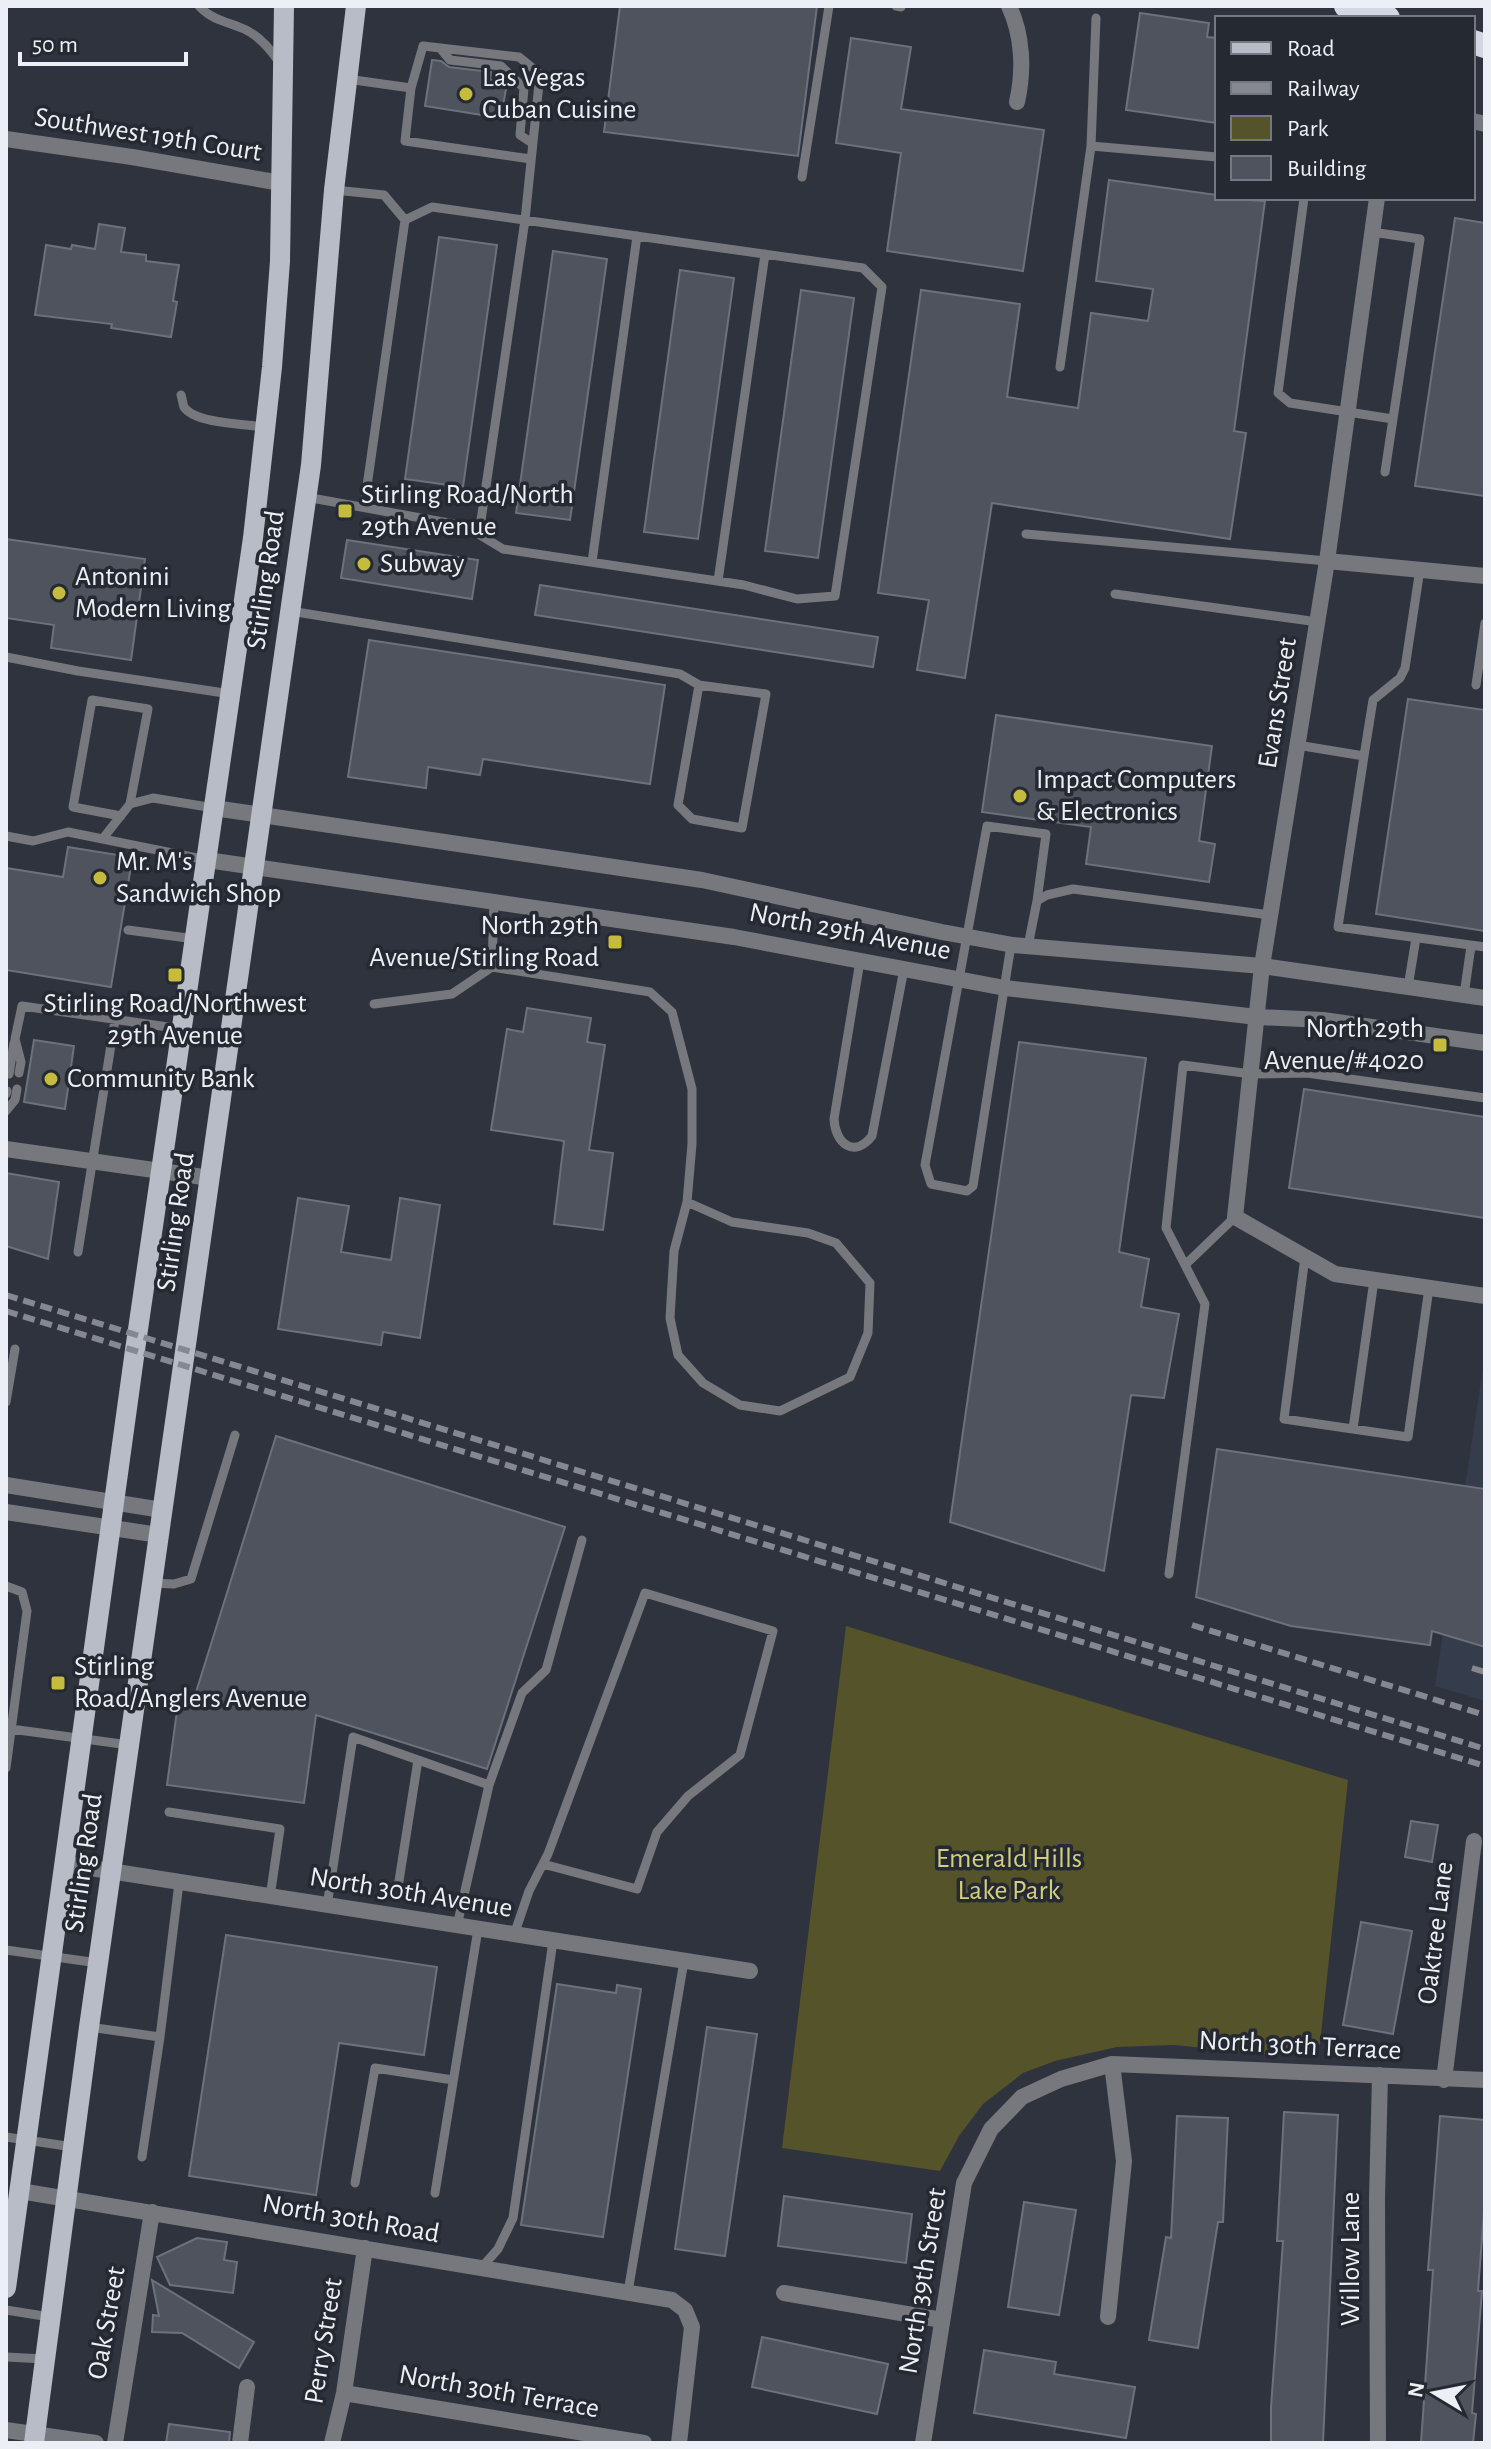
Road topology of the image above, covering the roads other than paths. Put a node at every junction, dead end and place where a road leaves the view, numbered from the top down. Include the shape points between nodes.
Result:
1 (199, 6) edge
2 (284, 6) edge
3 (356, 6) edge
4 (829, 6) edge
5 (1009, 6) edge
6 (1346, 6) edge
7 (1381, 16) edge
8 (1096, 18) dead end
9 (440, 48) junction
10 (283, 68) junction
11 (347, 79) junction
12 (411, 88) junction
13 (1017, 102) dead end
14 (6, 139) edge
15 (532, 143) junction
16 (1091, 146) junction
17 (1215, 157) edge
18 (531, 159) junction
19 (802, 177) dead end
20 (281, 183) junction
21 (334, 190) junction
22 (1304, 200) edge
23 (1377, 200) edge
24 (405, 220) junction
25 (525, 220) junction
26 (1372, 232) junction
27 (637, 236) junction
28 (765, 254) junction
29 (1060, 367) dead end
30 (181, 395) dead end
31 (1347, 412) junction
32 (1393, 419) junction
33 (265, 427) junction
34 (1385, 472) dead end
35 (306, 497) junction
36 (364, 507) junction
37 (479, 534) junction
38 (1026, 534) dead end
39 (1327, 561) junction
40 (592, 562) junction
41 (1420, 569) junction
42 (1485, 576) edge
43 (718, 581) junction
44 (1115, 594) dead end
45 (290, 611) junction
46 (1318, 622) junction
47 (1485, 623) edge
48 (6, 657) edge
49 (699, 685) junction
50 (1476, 685) dead end
51 (231, 694) junction
52 (1297, 745) junction
53 (1364, 756) junction
54 (130, 804) junction
55 (214, 808) junction
56 (261, 813) junction
57 (121, 816) junction
58 (6, 836) edge
59 (104, 837) junction
60 (207, 860) junction
61 (254, 866) junction
62 (494, 901) junction
63 (1037, 901) junction
64 (1270, 915) junction
65 (128, 930) dead end
66 (967, 937) junction
67 (1416, 938) junction
68 (195, 939) junction
69 (1019, 946) junction
70 (1471, 946) junction
71 (1485, 947) edge
72 (860, 961) junction
73 (1262, 966) junction
74 (492, 967) junction
75 (904, 969) junction
76 (959, 980) junction
77 (1408, 987) junction
78 (1005, 988) junction
79 (1464, 995) junction
80 (1485, 998) edge
81 (374, 1004) dead end
82 (1257, 1017) junction
83 (115, 1020) junction
84 (182, 1029) junction
85 (15, 1039) junction
86 (1485, 1043) edge
87 (6, 1051) edge
88 (14, 1074) dead end
89 (1251, 1074) junction
90 (10, 1091) edge
91 (1485, 1098) edge
92 (6, 1111) edge
93 (6, 1149) edge
94 (93, 1161) junction
95 (161, 1171) junction
96 (210, 1178) junction
97 (687, 1202) junction
98 (1235, 1217) junction
99 (78, 1252) dead end
100 (1305, 1257) junction
101 (1185, 1265) junction
102 (1374, 1280) junction
103 (1429, 1288) junction
104 (1485, 1296) edge
105 (15, 1349) dead end
106 (6, 1402) edge
107 (1353, 1429) junction
108 (235, 1435) dead end
109 (6, 1485) edge
110 (115, 1502) junction
111 (162, 1510) junction
112 (6, 1512) edge
113 (112, 1528) junction
114 (159, 1535) junction
115 (582, 1540) dead end
116 (1169, 1574) dead end
117 (153, 1583) junction
118 (6, 1586) edge
119 (11, 1729) junction
120 (82, 1738) junction
121 (129, 1745) junction
122 (418, 1760) junction
123 (6, 1768) edge
124 (489, 1785) junction
125 (169, 1812) dead end
126 (1474, 1841) dead end
127 (65, 1864) junction
128 (543, 1864) junction
129 (111, 1873) junction
130 (399, 1881) dead end
131 (179, 1883) junction
132 (270, 1897) junction
133 (327, 1906) junction
134 (457, 1926) junction
135 (478, 1929) junction
136 (514, 1935) junction
137 (553, 1941) junction
138 (6, 1950) edge
139 (52, 1956) junction
140 (684, 1961) junction
141 (98, 1963) junction
142 (750, 1971) dead end
143 (89, 2027) junction
144 (160, 2037) junction
145 (1112, 2064) junction
146 (1380, 2075) junction
147 (453, 2080) junction
148 (1444, 2080) junction
149 (1485, 2080) edge
150 (6, 2137) edge
151 (27, 2140) junction
152 (73, 2147) junction
153 (142, 2157) dead end
154 (355, 2183) dead end
155 (20, 2191) junction
156 (435, 2193) dead end
157 (65, 2198) junction
158 (152, 2212) junction
159 (365, 2248) junction
160 (482, 2267) junction
161 (6, 2288) edge
162 (628, 2292) junction
163 (784, 2293) dead end
164 (6, 2310) edge
165 (50, 2317) junction
166 (1108, 2317) dead end
167 (942, 2320) junction
168 (6, 2357) edge
169 (45, 2359) junction
170 (247, 2387) dead end
171 (344, 2393) junction
172 (6, 2430) edge
173 (35, 2438) edge
174 (96, 2443) edge
175 (115, 2443) edge
176 (240, 2443) edge
177 (332, 2443) edge
178 (644, 2443) edge
179 (679, 2443) edge
180 (923, 2443) edge
181 (1378, 2443) edge

1 - 10 lane via 208,16 258,37
2 - 10 main road, Stirling Road
3 - 11 main road, Stirling Road
4 - 19 lane
5 - 13 street via 1022,55
6 - 7 highway
8 - 16 lane
9 - 12 lane via 423,46
9 - 15 lane via 450,60 501,66 524,88 520,135
9 - 15 lane via 519,57 540,74
10 - 20 main road, Stirling Road
11 - 12 lane
11 - 21 main road, Stirling Road
12 - 18 lane via 405,141
14 - 20 street, Southwest 19th Court
15 - 18 lane
16 - 17 lane
16 - 29 lane
18 - 25 lane
20 - 33 main road, Stirling Road via 280,261
21 - 24 lane via 384,195
21 - 35 main road, Stirling Road
22 - 31 lane via 1278,393 1290,403
23 - 26 street, Evans Street
24 - 25 lane via 432,207
24 - 36 lane
25 - 27 lane
25 - 37 lane
26 - 31 street, Evans Street
26 - 32 lane via 1420,239
27 - 28 lane
27 - 40 lane
28 - 43 lane
28 - 43 lane via 863,268 882,287 835,596 797,599
30 - 33 lane via 193,415
31 - 32 lane
31 - 39 street, Evans Street
32 - 34 lane
33 - 51 main road, Stirling Road
35 - 36 lane
35 - 45 main road, Stirling Road
36 - 37 lane via 465,526
37 - 40 lane via 503,549
38 - 39 lane
39 - 41 street
39 - 46 street, Evans Street
40 - 43 lane
41 - 42 street
41 - 53 lane via 1405,668 1373,700
44 - 46 lane
45 - 49 lane via 680,674
45 - 56 main road, Stirling Road
46 - 52 street, Evans Street
47 - 50 lane
48 - 51 lane
49 - 49 lane via 678,805 692,819 742,828 766,694
51 - 55 main road, Stirling Road
52 - 53 lane
52 - 64 street, Evans Street
53 - 67 lane via 1338,927
54 - 55 lane via 153,798
54 - 57 lane
54 - 57 lane via 148,709 92,700 73,807
55 - 56 street, North 29th Avenue
55 - 60 main road, Stirling Road
56 - 61 main road, Stirling Road
56 - 66 street, North 29th Avenue via 702,880
57 - 59 lane
58 - 59 lane via 33,841 68,832
59 - 60 lane
60 - 61 street, North 29th Avenue
60 - 68 main road, Stirling Road
61 - 62 street, North 29th Avenue
61 - 96 main road, Stirling Road
62 - 72 street, North 29th Avenue
62 - 74 lane
63 - 64 lane via 1073,889
63 - 66 lane via 1046,834 987,826
63 - 69 lane
64 - 73 street, Evans Street
65 - 68 lane
66 - 69 street, North 29th Avenue
66 - 76 lane
67 - 70 lane
67 - 77 lane
68 - 84 main road, Stirling Road
69 - 73 street, North 29th Avenue
69 - 78 lane
70 - 71 lane
70 - 79 lane
72 - 75 street, North 29th Avenue
72 - 75 lane via 834,1119 839,1141 858,1147 872,1136
73 - 77 street, North 29th Avenue
73 - 82 street, Evans Street
74 - 81 lane via 452,994
74 - 97 lane via 650,992 672,1012 692,1089
75 - 76 street, North 29th Avenue
76 - 78 street, North 29th Avenue
76 - 78 lane via 925,1165 931,1184 967,1191 973,1186
77 - 79 street, North 29th Avenue
78 - 82 street, North 29th Avenue
79 - 80 street, North 29th Avenue
82 - 86 street, North 29th Avenue via 1323,1020
82 - 89 street, Evans Street
83 - 84 lane
83 - 85 lane via 22,1006
83 - 94 lane
84 - 95 main road, Stirling Road
85 - 87 lane
85 - 88 lane via 21,1062
89 - 91 lane via 1307,1073
89 - 98 street, Evans Street
89 - 101 lane via 1183,1065 1166,1228
90 - 92 lane via 15,1100
93 - 94 street
94 - 95 street
94 - 99 lane
95 - 96 street
95 - 110 main road, Stirling Road
96 - 111 main road, Stirling Road
97 - 97 lane via 674,1251 670,1318 678,1355 703,1383 740,1405 780,1411 850,1377 868,1333 870,1283 836,1243 808,1233 732,1222
98 - 100 street
98 - 101 lane
100 - 102 street via 1335,1274
100 - 107 lane via 1284,1419
101 - 116 lane via 1205,1304
102 - 103 street
102 - 107 lane
103 - 104 street
103 - 107 lane via 1408,1437
105 - 106 lane
108 - 117 lane via 191,1579
109 - 110 street
110 - 111 street
110 - 113 main road, Stirling Road
111 - 114 main road, Stirling Road
112 - 113 street
113 - 114 street
113 - 120 main road, Stirling Road
114 - 117 main road, Stirling Road
115 - 124 lane via 546,1670 522,1693
117 - 121 main road, Stirling Road
118 - 119 lane via 22,1592 27,1611
119 - 120 lane
119 - 123 lane
120 - 121 lane
120 - 127 main road, Stirling Road
121 - 129 main road, Stirling Road
122 - 124 lane
122 - 130 lane
122 - 133 lane via 353,1737
124 - 134 lane
125 - 132 lane via 280,1829
126 - 148 street, Oaktree Lane
127 - 129 street, North 30th Avenue
127 - 139 main road, Stirling Road
128 - 128 lane via 645,1593 773,1631 740,1755 688,1796 657,1832 637,1889
128 - 136 lane
129 - 131 street, North 30th Avenue
129 - 141 main road, Stirling Road
131 - 132 street, North 30th Avenue
131 - 144 lane
132 - 133 street, North 30th Avenue
133 - 134 street, North 30th Avenue
134 - 135 street, North 30th Avenue
135 - 136 street, North 30th Avenue
135 - 147 lane
136 - 137 street, North 30th Avenue
137 - 140 street, North 30th Avenue
137 - 160 lane via 513,2218
138 - 139 lane
139 - 141 lane
139 - 151 main road, Stirling Road
140 - 142 street, North 30th Avenue
140 - 162 lane
141 - 143 main road, Stirling Road
143 - 144 lane
143 - 152 main road, Stirling Road
144 - 153 lane
145 - 146 street, North 30th Terrace
145 - 166 street via 1124,2161
145 - 167 street, North 39th Street via 1022,2097 991,2129 964,2183
146 - 148 street, North 30th Terrace
146 - 181 street, Willow Lane
147 - 154 lane via 375,2068
147 - 156 lane
148 - 149 street, North 30th Terrace
150 - 151 lane
151 - 152 lane
151 - 155 main road, Stirling Road
152 - 157 main road, Stirling Road
155 - 157 street, North 30th Road
155 - 161 main road, Stirling Road
157 - 158 street, North 30th Road
157 - 165 main road, Stirling Road
158 - 159 street, North 30th Road
158 - 175 street, Oak Street
159 - 160 street, North 30th Road
159 - 171 street, Perry Street
160 - 162 street, North 30th Road
162 - 179 street, North 30th Road via 672,2300 685,2310 692,2327
163 - 167 street
164 - 165 lane
165 - 169 main road, Stirling Road
167 - 180 street, North 39th Street
168 - 169 lane
169 - 173 main road, Stirling Road
170 - 176 street
171 - 177 street, Perry Street
171 - 178 street, North 30th Terrace
172 - 173 street
173 - 174 street

